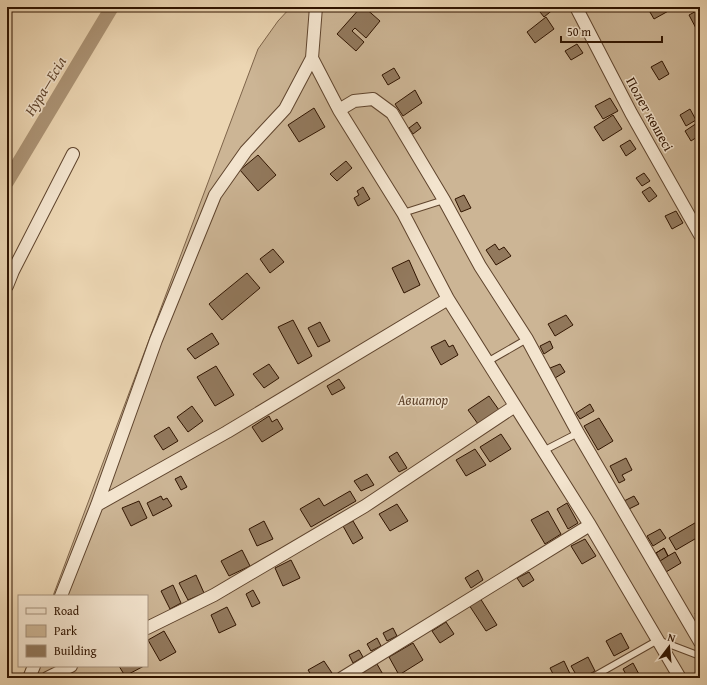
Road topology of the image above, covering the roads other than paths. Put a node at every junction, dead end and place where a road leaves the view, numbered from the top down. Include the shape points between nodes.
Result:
1 (316, 7) edge
2 (576, 7) edge
3 (312, 58) junction
4 (339, 110) junction
5 (73, 154) dead end
6 (444, 200) junction
7 (404, 213) junction
8 (700, 235) edge
9 (7, 286) edge
10 (448, 299) junction
11 (527, 339) junction
12 (487, 362) junction
13 (515, 406) junction
14 (578, 433) junction
15 (543, 451) junction
16 (97, 505) junction
17 (590, 525) junction
18 (61, 595) edge
19 (148, 628) edge
20 (658, 640) junction
21 (700, 642) edge
22 (700, 656) edge
23 (34, 667) edge
24 (69, 667) edge
25 (29, 678) edge
26 (47, 678) edge
27 (342, 678) edge
28 (592, 678) edge
29 (680, 678) edge

1 - 3 street
2 - 8 street, Полет көшесі via 630,113
3 - 4 street
3 - 16 street via 285,109 246,150 215,195 156,340
4 - 6 street via 354,102 373,99 392,113
4 - 7 street
5 - 9 street
6 - 7 lane
6 - 11 street via 480,266
7 - 10 street
10 - 12 street
10 - 16 street via 227,432
11 - 12 lane
11 - 14 street
12 - 13 street
13 - 15 street
13 - 19 street via 365,506 214,595
14 - 15 lane
14 - 21 street
15 - 17 street
16 - 18 street
17 - 20 street
17 - 27 street
20 - 22 lane
20 - 28 lane
20 - 29 street
23 - 25 street
24 - 26 street

